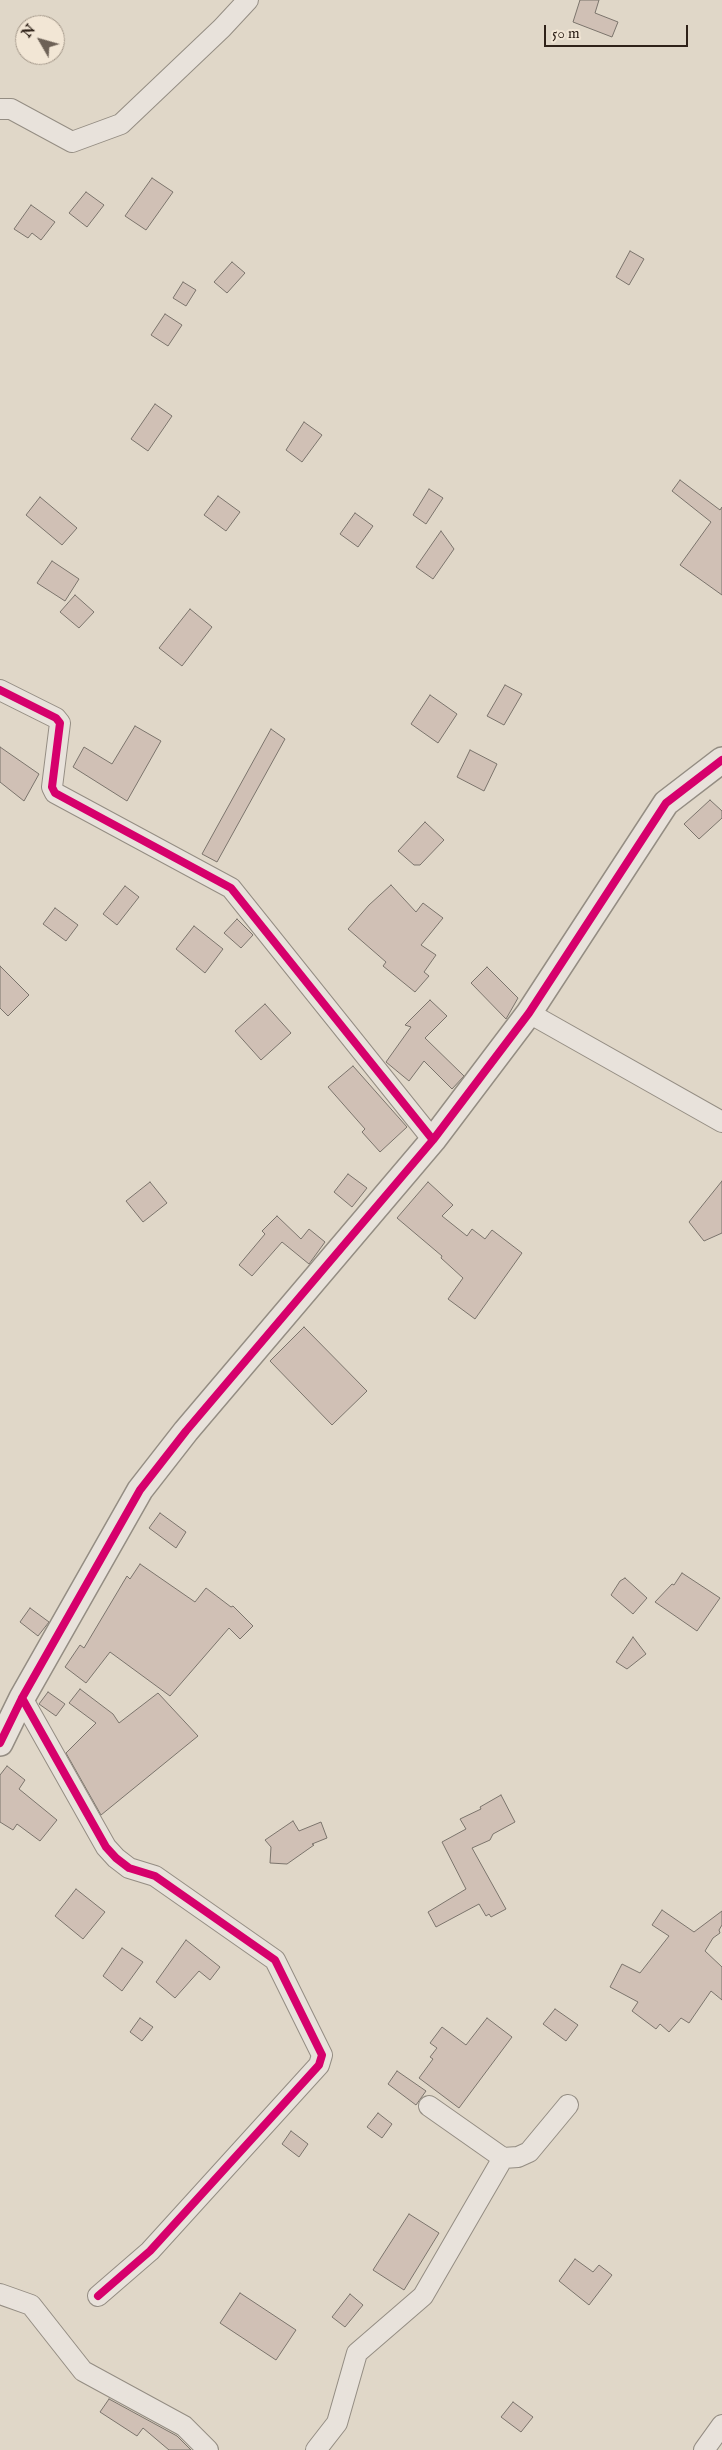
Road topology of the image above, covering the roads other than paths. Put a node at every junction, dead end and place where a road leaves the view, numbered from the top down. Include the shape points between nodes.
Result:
1 (248, 0) edge
2 (0, 109) edge
3 (0, 690) edge
4 (722, 760) edge
5 (529, 1013) junction
6 (722, 1122) edge
7 (433, 1140) junction
8 (22, 1698) junction
9 (0, 1743) edge
10 (568, 2105) dead end
11 (429, 2106) dead end
12 (503, 2158) junction
13 (0, 2294) edge
14 (98, 2296) dead end
15 (722, 2425) edge
16 (208, 2450) edge
17 (316, 2450) edge
18 (704, 2450) edge

1 - 2 street via 121,124 72,142 11,109
3 - 7 street via 60,723 52,787 55,793 218,880 238,895
4 - 5 street via 666,803
5 - 6 street
5 - 7 street
7 - 8 street via 186,1431 140,1490
8 - 9 street
8 - 14 street via 106,1847 129,1868 155,1876 275,1960 322,2055 319,2065 150,2251
10 - 12 street via 529,2152
11 - 12 street
12 - 17 street via 423,2296 356,2353 337,2423
13 - 16 street via 32,2304 83,2371 184,2426
15 - 18 street

